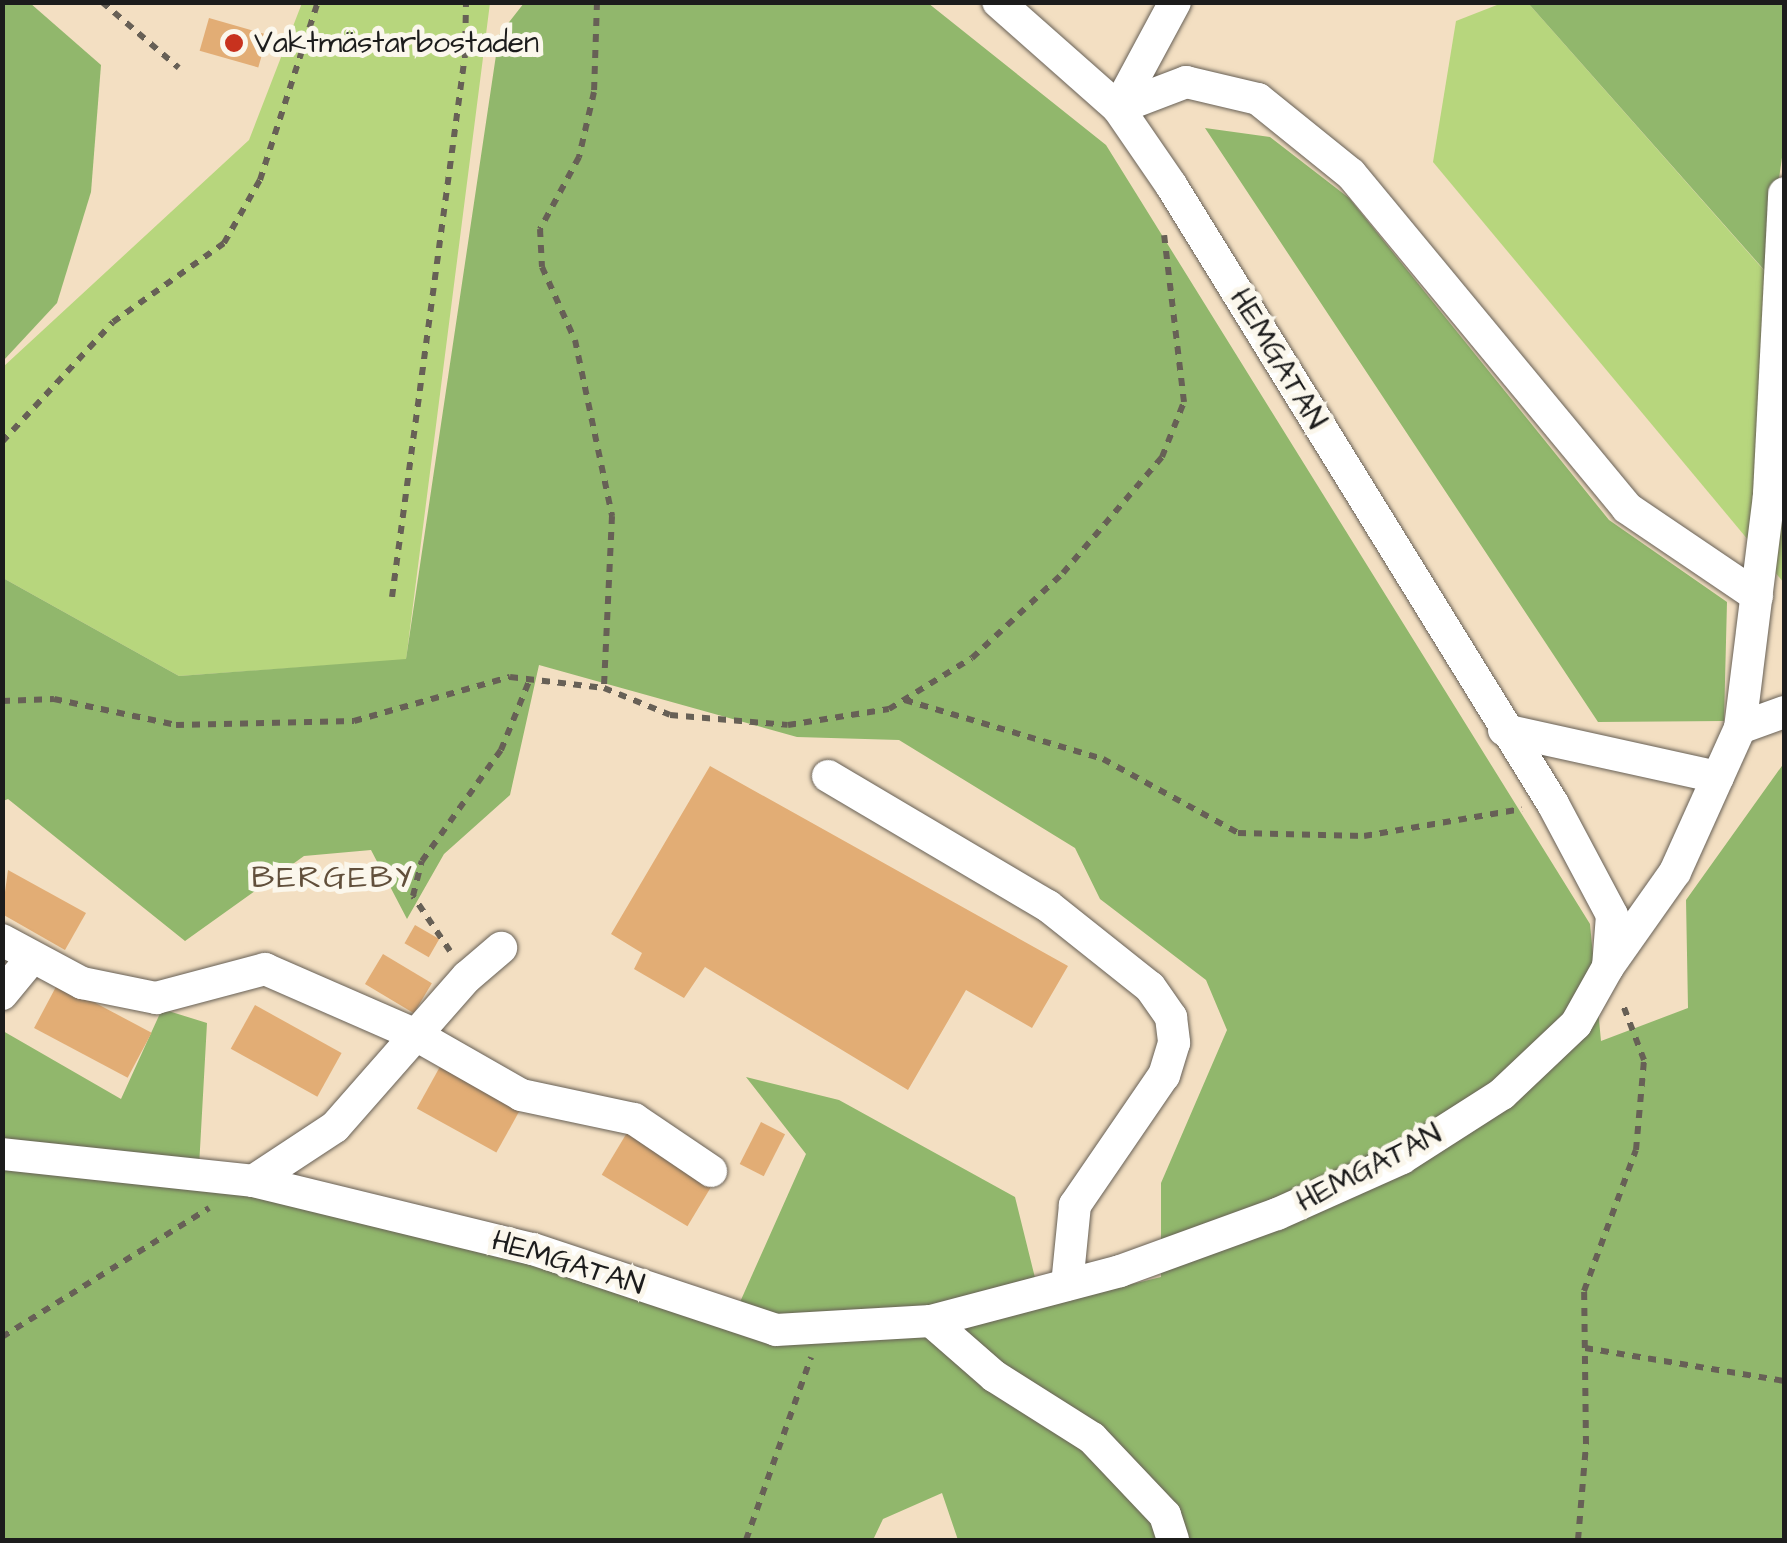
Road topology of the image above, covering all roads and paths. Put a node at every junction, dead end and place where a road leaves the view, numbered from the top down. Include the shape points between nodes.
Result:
1 (102, 2) edge
2 (318, 2) edge
3 (466, 2) edge
4 (597, 2) edge
5 (998, 2) edge
6 (1175, 2) edge
7 (179, 68) dead end
8 (1118, 108) junction
9 (1172, 185) junction
10 (1784, 193) edge
11 (2, 442) edge
12 (1756, 596) junction
13 (392, 597) dead end
14 (530, 680) junction
15 (604, 688) junction
16 (903, 700) junction
17 (2, 701) edge
18 (1784, 712) edge
19 (1740, 728) junction
20 (1504, 730) junction
21 (828, 776) dead end
22 (1718, 777) junction
23 (1553, 804) junction
24 (2, 940) edge
25 (501, 948) dead end
26 (31, 959) junction
27 (1608, 967) junction
28 (467, 977) junction
29 (2, 994) edge
30 (416, 1035) junction
31 (2, 1154) edge
32 (711, 1171) dead end
33 (253, 1181) junction
34 (1067, 1285) junction
35 (932, 1321) junction
36 (822, 1328) junction
37 (2, 1337) edge
38 (1585, 1348) junction
39 (1784, 1381) edge
40 (746, 1540) edge
41 (1174, 1540) edge
42 (1578, 1540) edge

1 - 7 path
2 - 11 path via 260,180 224,244 113,322
3 - 13 path via 465,56
4 - 15 path via 594,92 579,157 540,229 542,267 575,340 612,516
5 - 8 street, HEMGATAN
6 - 8 street
8 - 9 street, HEMGATAN
8 - 12 street via 1186,82 1258,99 1351,174 1627,508
9 - 16 path via 1163,225 1166,290 1184,402 1162,457 1037,597 972,658
9 - 20 street, HEMGATAN
10 - 12 street via 1769,494
12 - 19 street
14 - 15 path
14 - 17 path via 510,677 354,721 176,725 54,699
14 - 28 path via 501,750 422,861 413,896
15 - 16 path via 670,715 788,725
16 - 23 path via 1103,759 1238,834 1364,836
18 - 19 street
19 - 22 street
20 - 22 street
20 - 23 street, HEMGATAN
21 - 34 street via 1048,906 1150,987 1171,1017 1174,1043 1164,1075 1075,1205
22 - 27 street via 1675,872
23 - 27 street, HEMGATAN via 1612,916
24 - 26 street
25 - 28 street
26 - 29 street
26 - 30 street via 82,983 156,998 264,968
27 - 34 street, HEMGATAN via 1576,1024 1502,1094 1402,1158 1277,1214
27 - 38 path via 1644,1060 1636,1150 1584,1291
28 - 30 street
30 - 32 street via 522,1095 634,1119
30 - 33 street via 335,1127
31 - 33 street, HEMGATAN
33 - 36 street, HEMGATAN via 533,1250 776,1330
33 - 37 path
34 - 35 street, HEMGATAN
35 - 36 street, HEMGATAN
35 - 41 street via 994,1376 1092,1438 1165,1515
36 - 40 path
38 - 39 path
38 - 42 path

